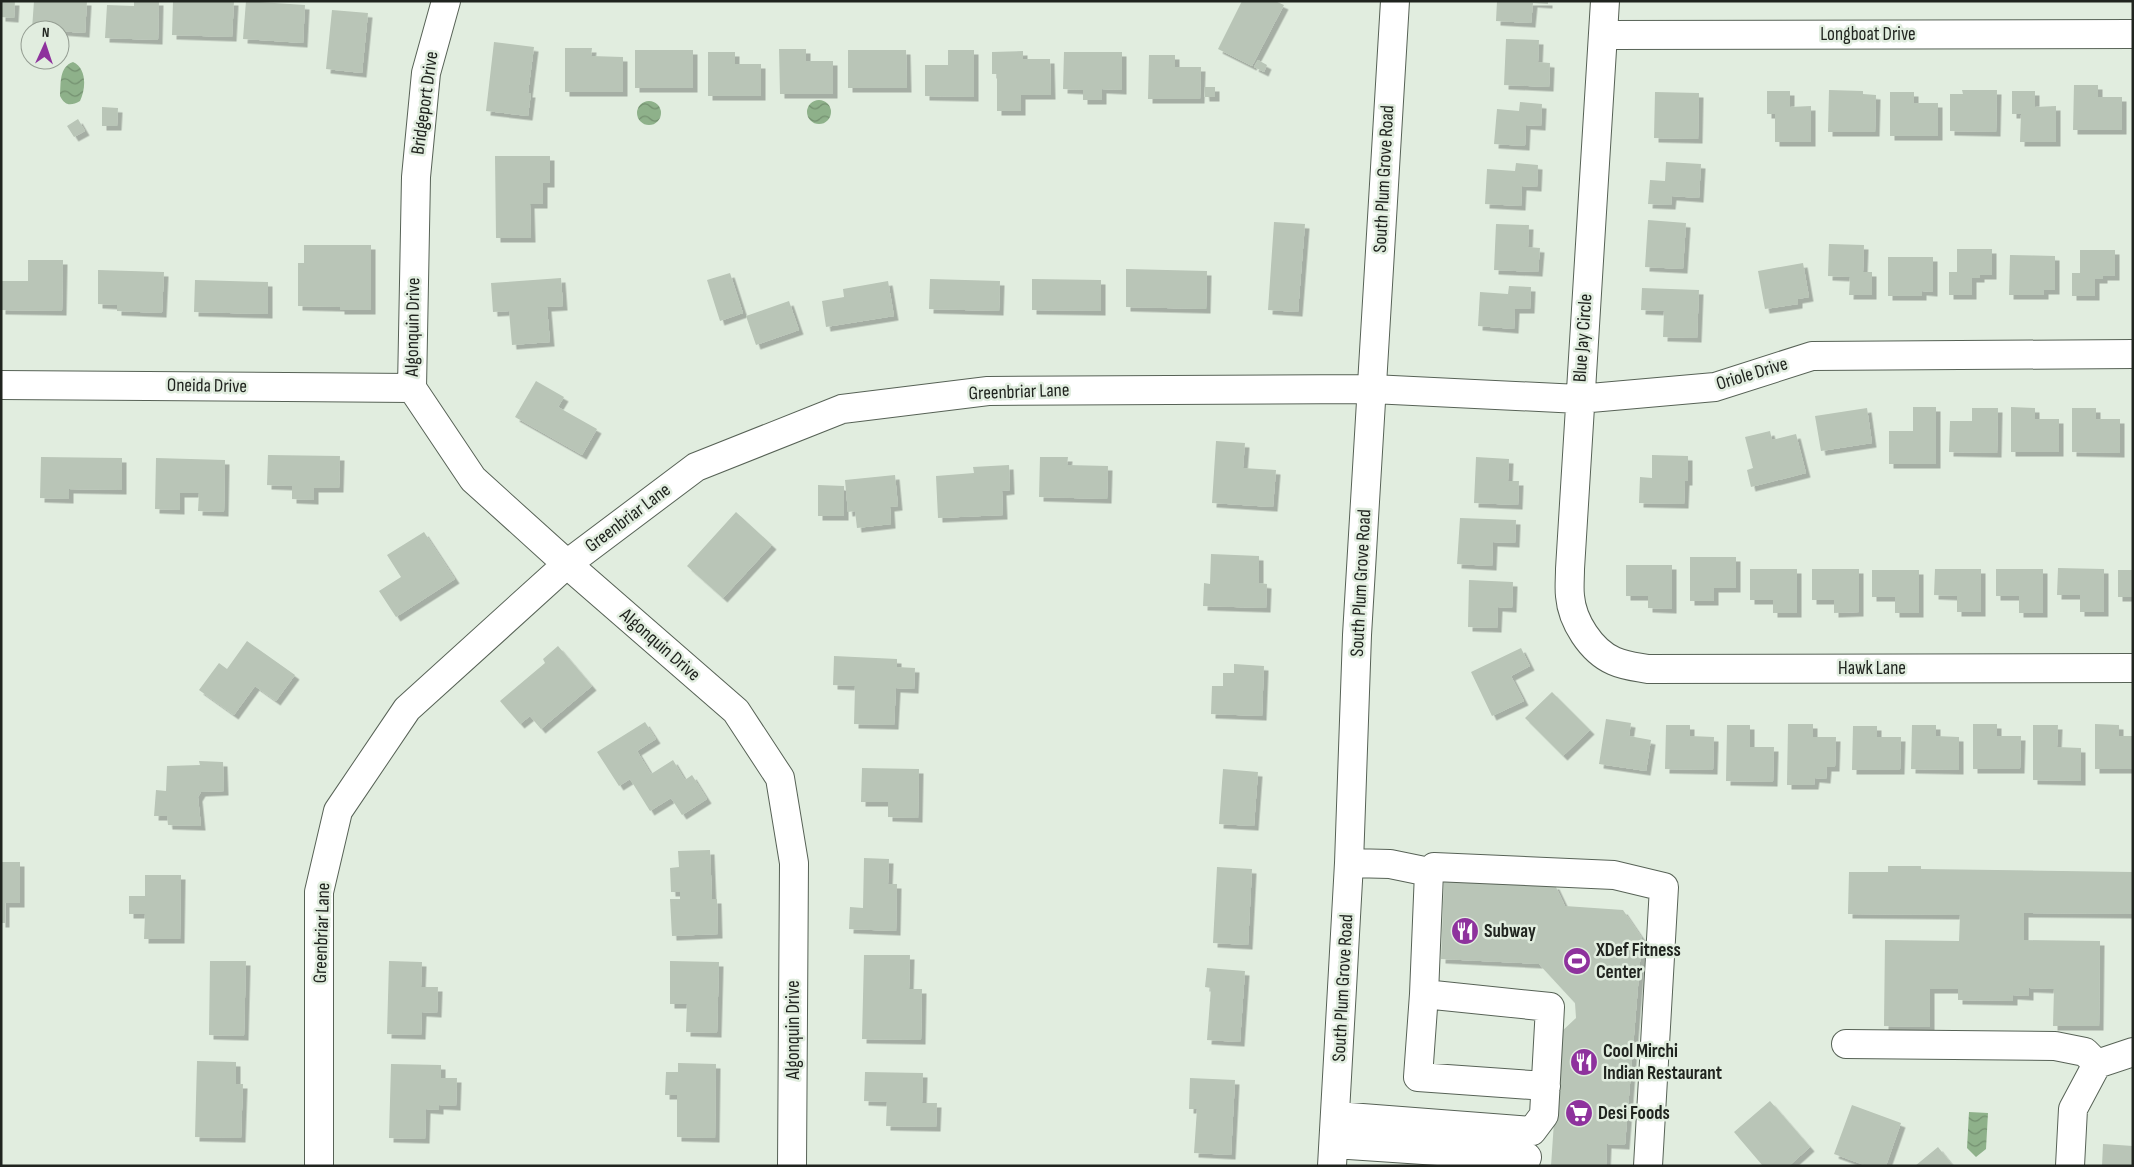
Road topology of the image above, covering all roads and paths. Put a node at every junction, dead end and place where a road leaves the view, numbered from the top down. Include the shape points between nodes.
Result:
1 (446, 1) edge
2 (1395, 1) edge
3 (1605, 1) edge
4 (2133, 34) edge
5 (1603, 35) junction
6 (416, 177) joint
7 (2133, 354) edge
8 (1, 385) edge
9 (412, 388) junction
10 (1372, 389) junction
11 (1579, 399) junction
12 (566, 564) junction
13 (1612, 661) joint
14 (2133, 668) edge
15 (1349, 863) junction
16 (1429, 872) junction
17 (1424, 994) junction
18 (1846, 1044) dead end
19 (2133, 1052) edge
20 (2097, 1064) junction
21 (1546, 1086) junction
22 (1336, 1116) junction
23 (1333, 1155) edge
24 (319, 1166) edge
25 (792, 1166) edge
26 (1524, 1166) edge
27 (1648, 1166) edge
28 (2070, 1166) edge

1 - 6 street, Bridgeport Drive via 426,73
2 - 10 street, South Plum Grove Road
3 - 5 street, Blue Jay Circle
4 - 5 street, Longboat Drive
5 - 11 street, Blue Jay Circle
6 - 9 street, Algonquin Drive
7 - 11 street, Oriole Drive via 1812,356 1715,387
8 - 9 street, Oneida Drive
9 - 12 street, Algonquin Drive via 473,479
10 - 11 street, Oriole Drive
10 - 12 street, Greenbriar Lane via 988,391 842,409 696,468
10 - 15 street, South Plum Grove Road via 1357,635
11 - 13 street, Blue Jay Circle via 1570,598 1581,630
12 - 24 street, Greenbriar Lane via 407,709 338,811 319,892
12 - 25 street, Algonquin Drive via 736,711 780,778 794,863
13 - 14 street, Hawk Lane via 1648,669
15 - 16 street via 1390,864
15 - 22 street, South Plum Grove Road
16 - 17 street
16 - 27 street via 1434,867 1614,875 1664,887
17 - 21 street via 1550,1007
17 - 21 street via 1418,1077
18 - 20 street via 2055,1046 2086,1052
19 - 20 street
20 - 28 street via 2073,1109
21 - 22 street via 1544,1115 1532,1132
22 - 23 street, South Plum Grove Road
23 - 26 street via 1527,1157

